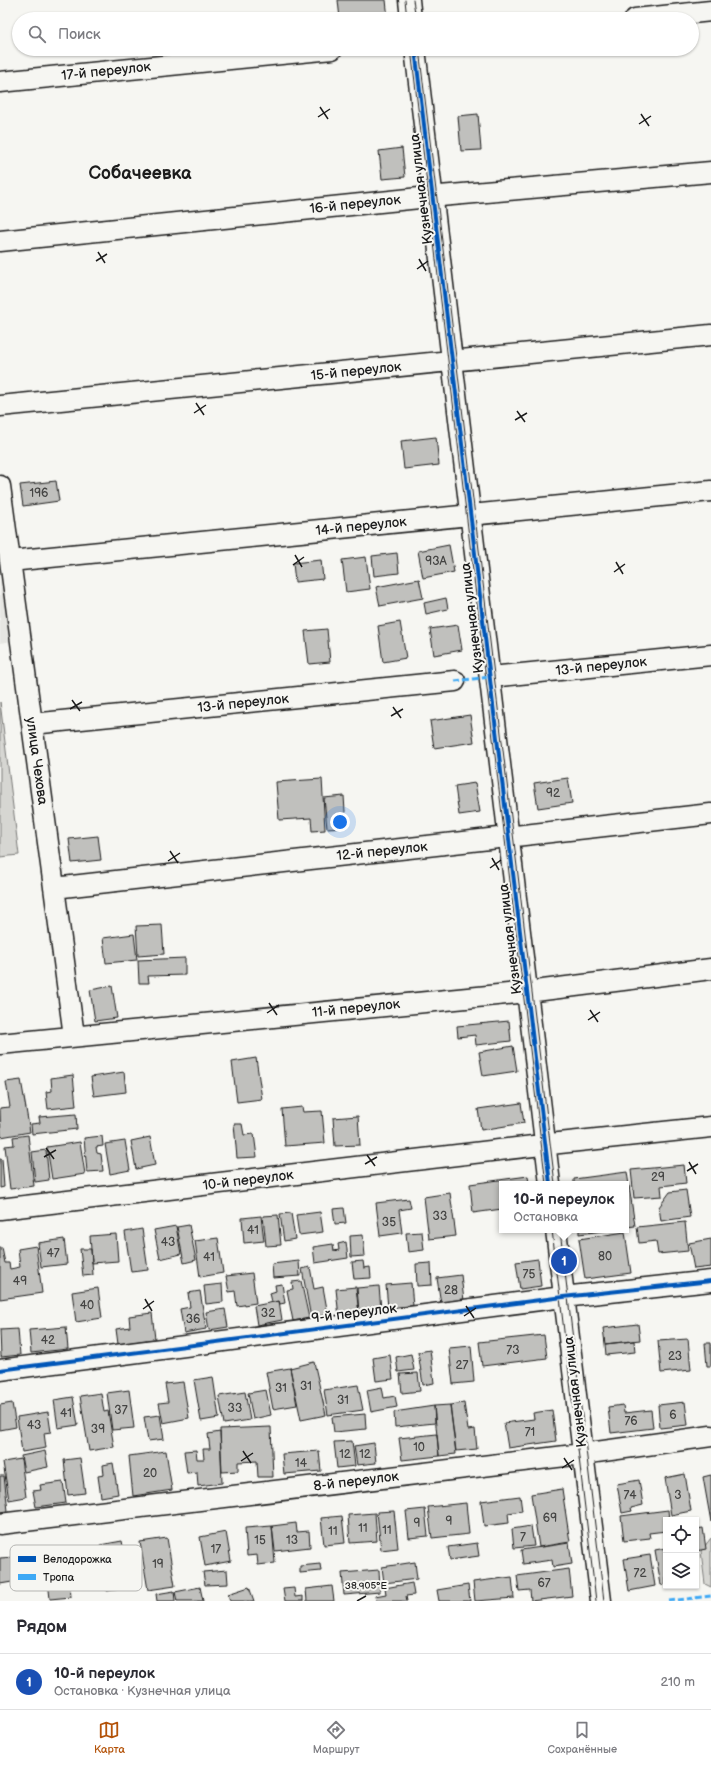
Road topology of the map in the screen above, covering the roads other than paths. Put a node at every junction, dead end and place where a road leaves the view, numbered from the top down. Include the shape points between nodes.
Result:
1 (409, 0) edge
2 (711, 11) edge
3 (410, 12) edge
4 (699, 12) edge
5 (262, 56) edge
6 (416, 56) edge
7 (0, 82) edge
8 (711, 172) edge
9 (432, 197) junction
10 (0, 241) edge
11 (711, 336) edge
12 (453, 361) junction
13 (0, 406) edge
14 (0, 486) edge
15 (711, 492) edge
16 (471, 515) junction
17 (10, 561) junction
18 (711, 655) edge
19 (490, 677) junction
20 (455, 681) dead end
21 (32, 724) junction
22 (711, 814) edge
23 (510, 837) junction
24 (54, 888) junction
25 (711, 969) edge
26 (527, 992) junction
27 (74, 1036) junction
28 (0, 1044) edge
29 (711, 1127) edge
30 (546, 1144) junction
31 (550, 1181) edge
32 (0, 1209) edge
33 (556, 1233) edge
34 (711, 1281) edge
35 (564, 1297) junction
36 (0, 1370) edge
37 (711, 1436) edge
38 (582, 1454) junction
39 (0, 1524) edge
40 (600, 1601) edge

1 - 3 street
2 - 4 street
5 - 7 street, 17-й переулок
6 - 9 street, Кузнечная улица
8 - 9 street, 16-й переулок
9 - 10 street, 16-й переулок
9 - 12 street, Кузнечная улица
11 - 12 street, 15-й переулок
12 - 13 street, 15-й переулок
12 - 16 street, Кузнечная улица
14 - 17 street, улица Чехова
15 - 16 street, 14-й переулок
16 - 17 street, 14-й переулок
16 - 19 street, Кузнечная улица
17 - 21 street, улица Чехова
18 - 19 street, 13-й переулок
19 - 23 street, Кузнечная улица
20 - 21 street, 13-й переулок
21 - 24 street, улица Чехова
22 - 23 street, 12-й переулок
23 - 24 street, 12-й переулок
23 - 26 street, Кузнечная улица
24 - 27 street, улица Чехова
25 - 26 street, 11-й переулок
26 - 27 street, 11-й переулок
26 - 30 street, Кузнечная улица
27 - 28 street, 11-й переулок
29 - 30 street, 10-й переулок
30 - 31 street, Кузнечная улица
30 - 32 street, 10-й переулок
33 - 35 street, Кузнечная улица
34 - 35 street, 9-й переулок
35 - 36 street, 9-й переулок
35 - 38 street, Кузнечная улица
37 - 38 street, 8-й переулок
38 - 39 street, 8-й переулок
38 - 40 street, Кузнечная улица

